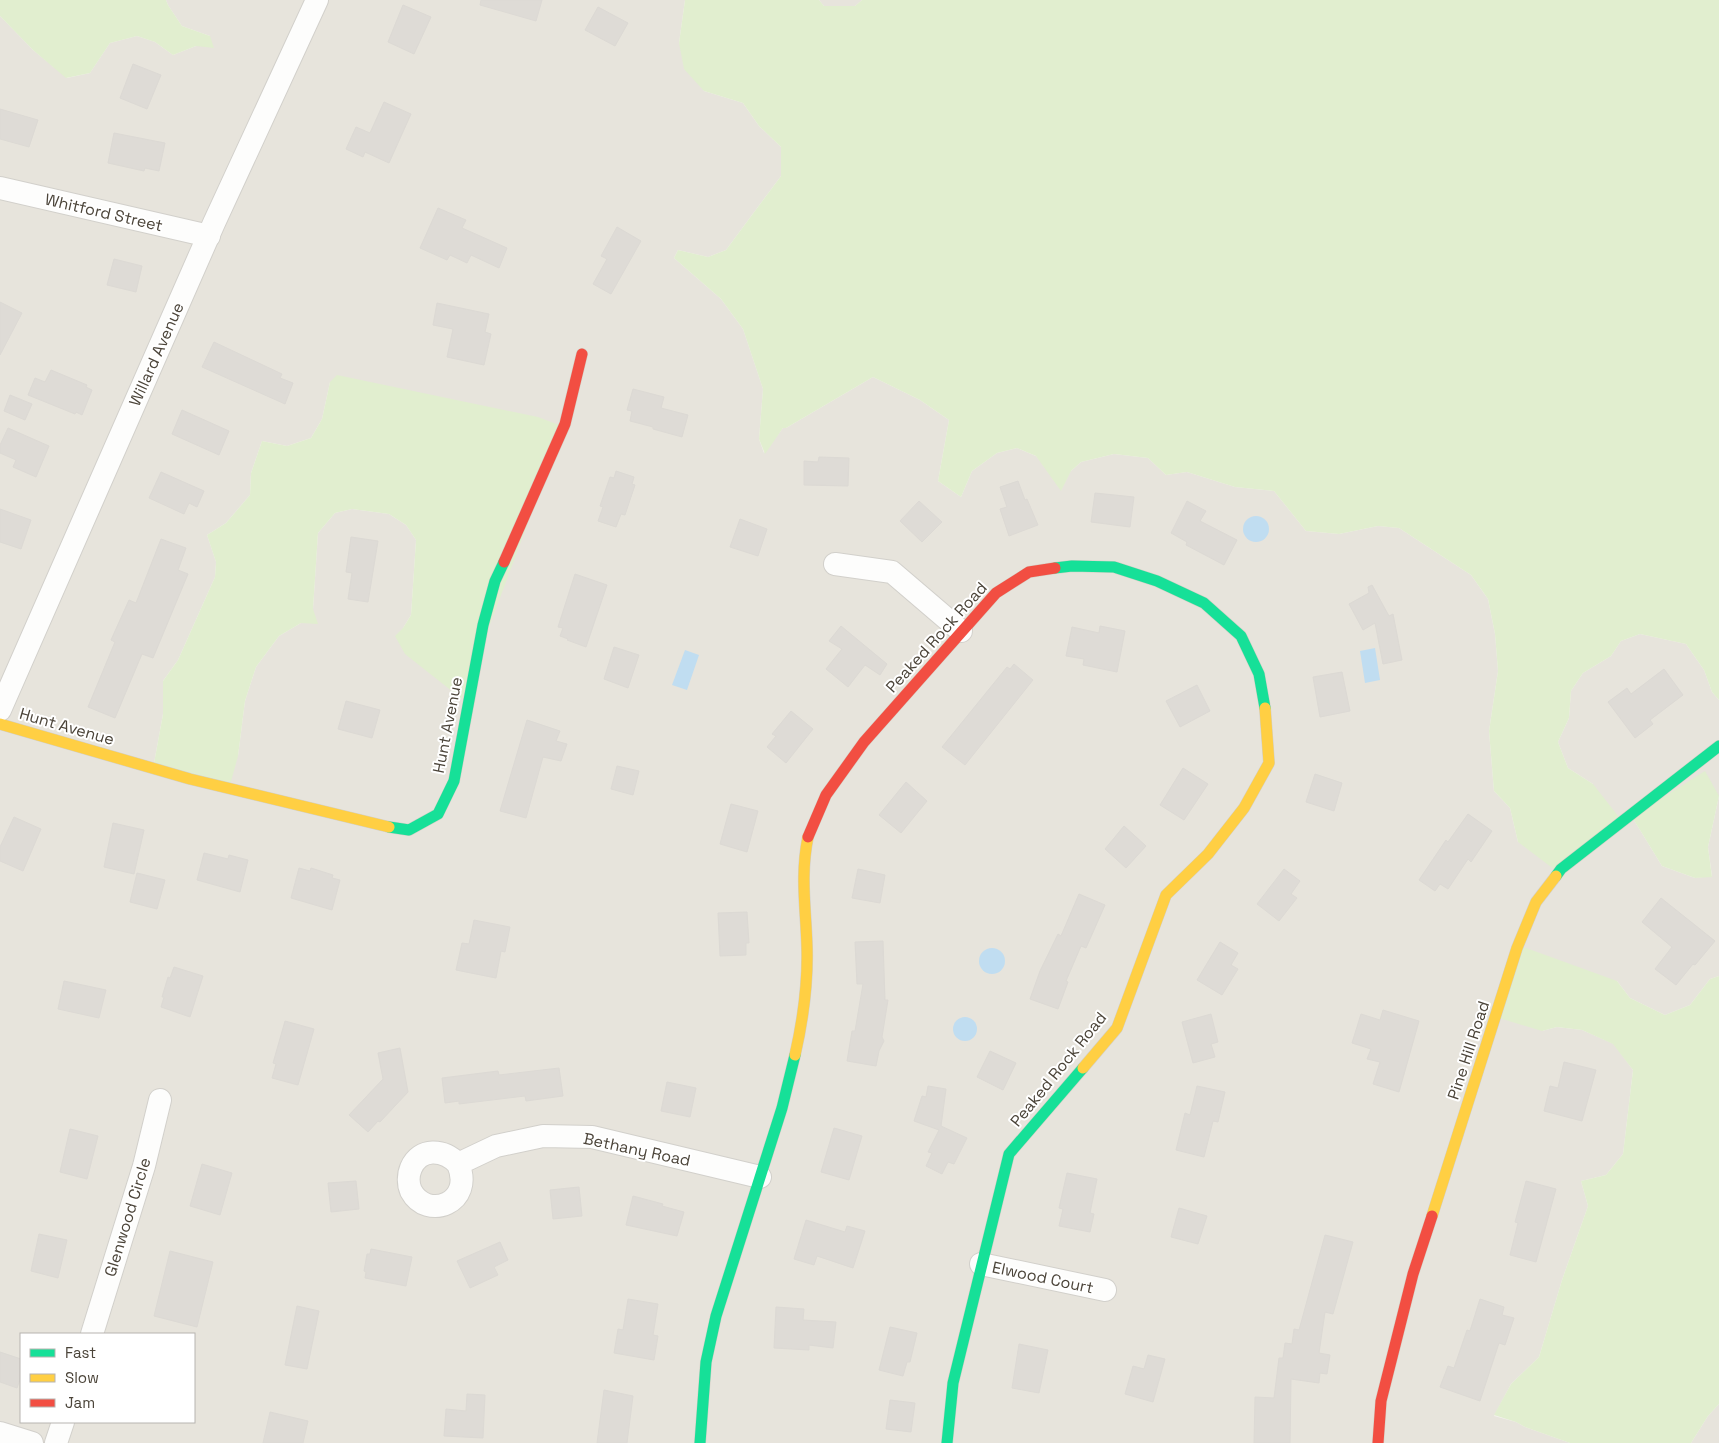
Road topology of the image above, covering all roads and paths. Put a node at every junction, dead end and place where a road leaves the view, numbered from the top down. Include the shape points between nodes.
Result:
1 (317, 0) edge
2 (0, 188) edge
3 (209, 236) junction
4 (582, 354) dead end
5 (835, 564) dead end
6 (961, 631) junction
7 (0, 710) edge
8 (0, 724) edge
9 (1719, 746) edge
10 (160, 1100) dead end
11 (458, 1164) dead end
12 (760, 1177) junction
13 (982, 1264) junction
14 (1105, 1290) dead end
15 (92, 1333) edge
16 (63, 1423) edge
17 (0, 1433) edge
18 (32, 1443) edge
19 (56, 1443) edge
20 (700, 1443) edge
21 (947, 1443) edge
22 (1378, 1443) edge

1 - 3 street, Willard Avenue
2 - 3 street, Whitford Street
3 - 7 street, Willard Avenue
4 - 8 street, Hunt Avenue via 565,424 495,581 483,625 454,781 438,814 409,830 380,825 190,779
5 - 6 street via 892,572
6 - 12 street, Peaked Rock Road via 864,742 826,795 810,833 803,873 806,997 782,1108
6 - 13 street, Peaked Rock Road via 996,593 1029,572 1072,566 1114,567 1157,581 1204,604 1241,636 1259,674 1269,763 1244,808 1208,854 1166,895 1117,1028 1009,1154
9 - 22 street, Pine Hill Road via 1561,869 1536,902 1517,948 1413,1274 1381,1401
10 - 15 street, Glenwood Circle via 144,1166
11 - 12 street, Bethany Road via 496,1146 543,1136 592,1138
12 - 20 street, Peaked Rock Road via 716,1316 706,1362
13 - 14 street, Elwood Court
13 - 21 street, Peaked Rock Road via 953,1382
16 - 19 street
17 - 18 street

